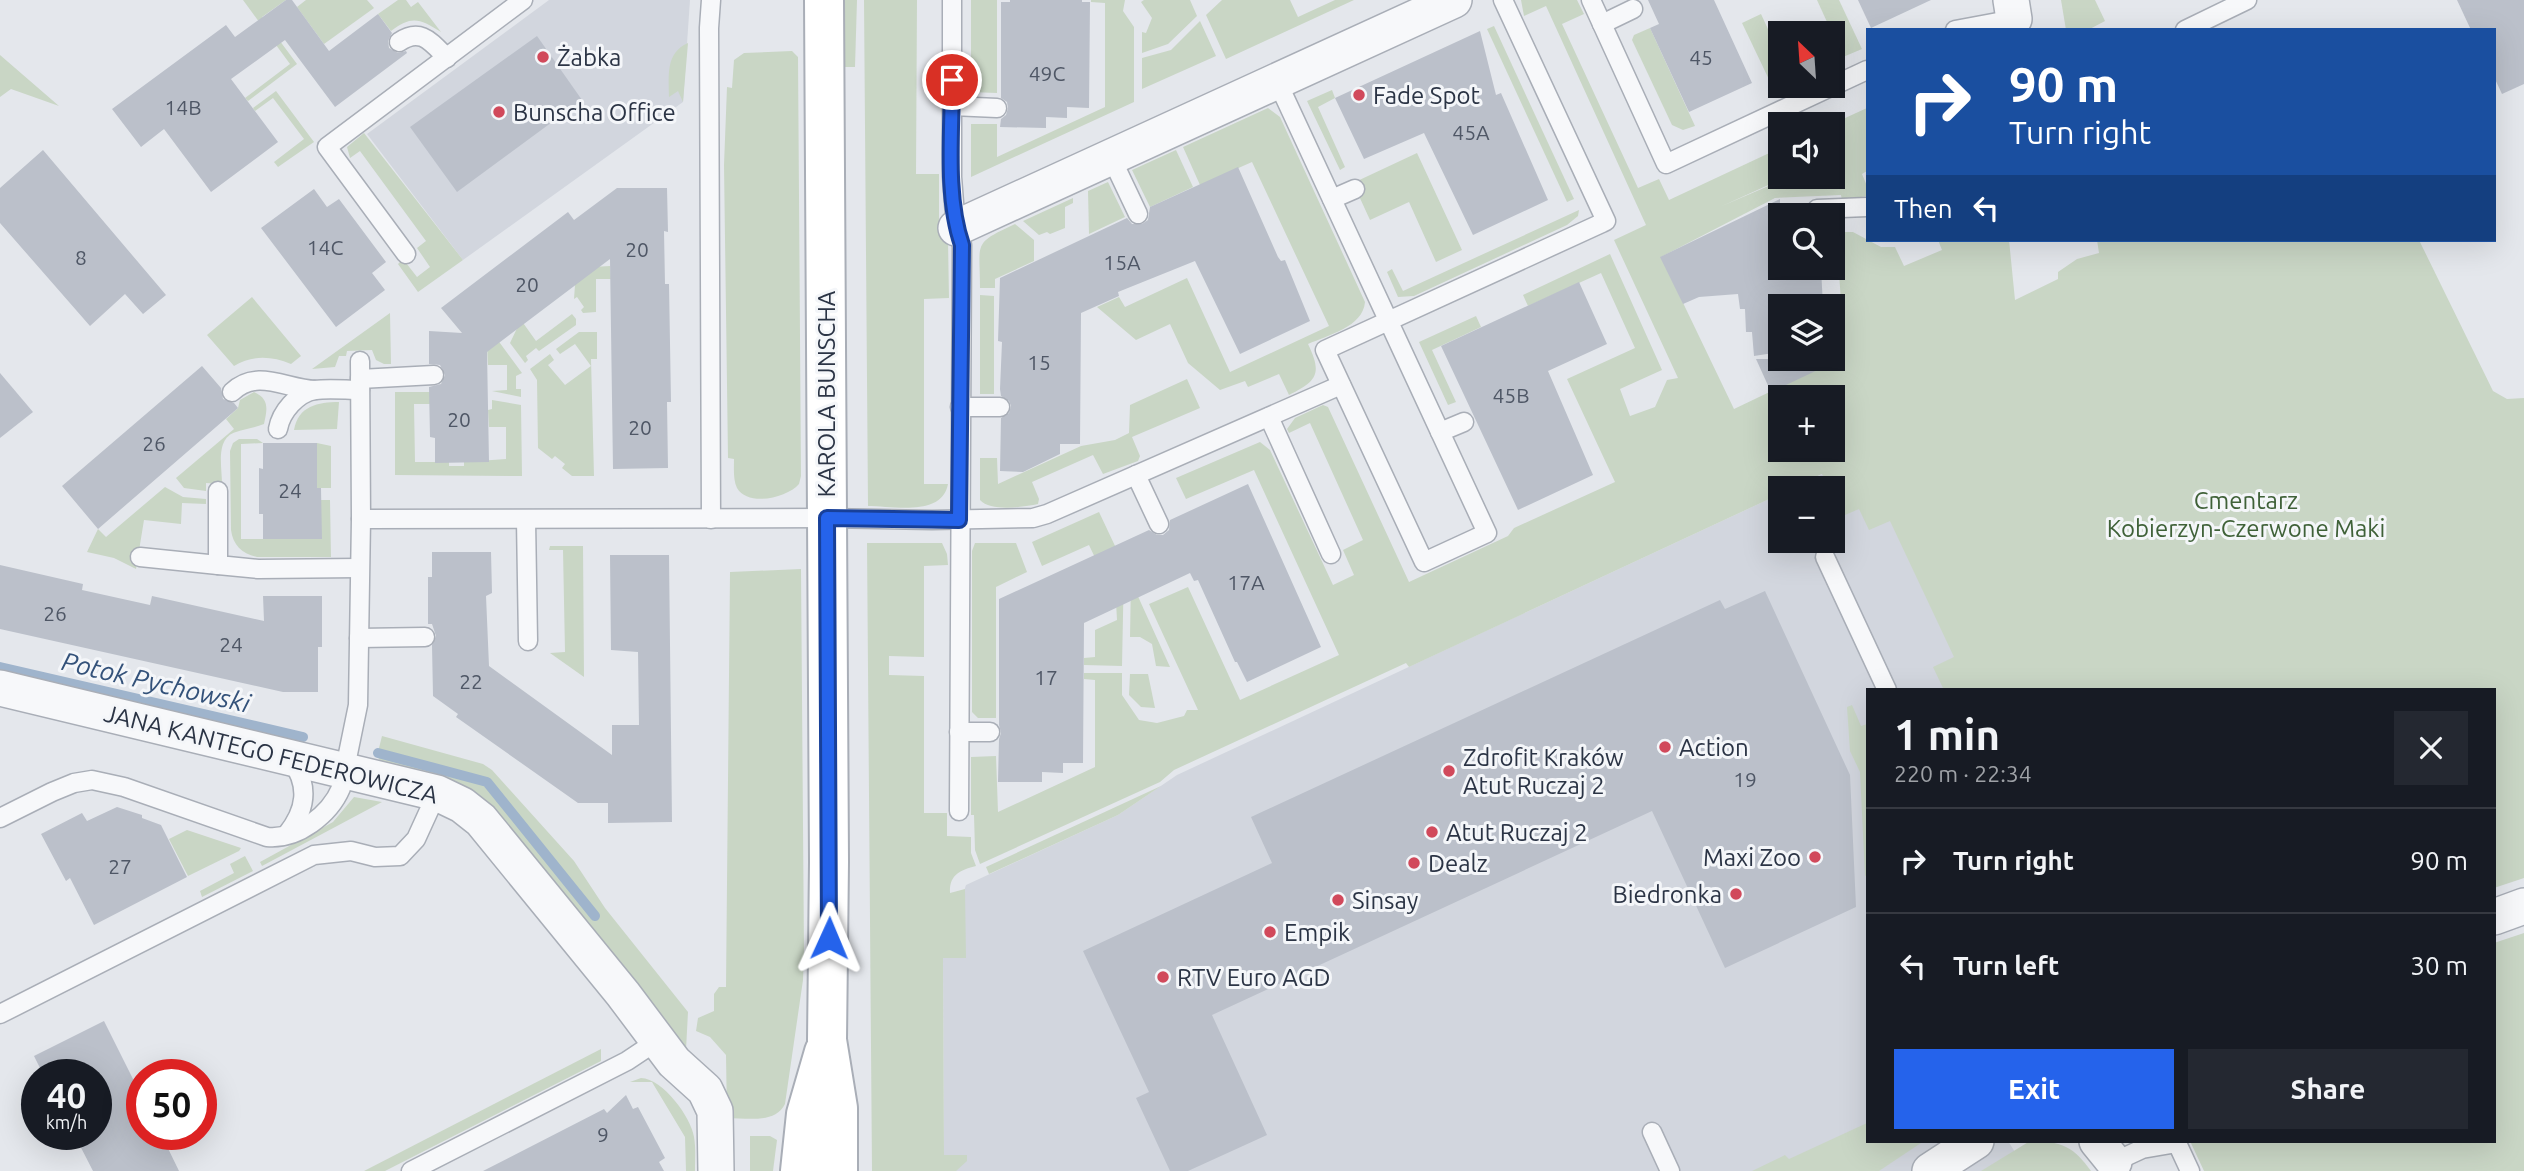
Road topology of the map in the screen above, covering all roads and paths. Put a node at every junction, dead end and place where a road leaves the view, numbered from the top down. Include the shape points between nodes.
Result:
1 (523, 0) edge
2 (711, 0) edge
3 (824, 0) edge
4 (953, 0) edge
5 (1454, 0) edge
6 (1503, 0) edge
7 (1591, 0) edge
8 (2247, 0) edge
9 (1633, 9) dead end
10 (2014, 16) edge
11 (1602, 23) junction
12 (1963, 28) edge
13 (2189, 28) edge
14 (399, 43) dead end
15 (447, 58) junction
16 (1866, 70) edge
17 (1277, 81) junction
18 (952, 106) junction
19 (997, 108) dead end
20 (1111, 157) junction
21 (1354, 189) dead end
22 (1332, 200) junction
23 (1866, 206) edge
24 (1845, 207) edge
25 (1138, 214) dead end
26 (956, 228) junction
27 (406, 254) dead end
28 (1388, 320) junction
29 (434, 375) dead end
30 (360, 377) junction
31 (1341, 385) junction
32 (315, 390) junction
33 (232, 392) dead end
34 (960, 407) junction
35 (1000, 407) dead end
36 (1269, 417) junction
37 (1464, 422) dead end
38 (278, 429) dead end
39 (1440, 432) junction
40 (1136, 475) junction
41 (218, 491) dead end
42 (827, 518) junction
43 (361, 519) junction
44 (711, 519) junction
45 (526, 520) junction
46 (959, 520) junction
47 (1159, 524) dead end
48 (1331, 554) dead end
49 (140, 557) dead end
50 (1825, 557) dead end
51 (218, 565) junction
52 (359, 568) junction
53 (425, 637) dead end
54 (359, 638) junction
55 (528, 641) dead end
56 (0, 688) edge
57 (1886, 688) edge
58 (959, 732) junction
59 (990, 732) dead end
60 (289, 757) junction
61 (346, 770) junction
62 (437, 793) junction
63 (959, 811) dead end
64 (0, 818) edge
65 (287, 834) junction
66 (2524, 906) edge
67 (2496, 916) edge
68 (0, 1014) edge
69 (827, 1040) junction
70 (657, 1041) junction
71 (1652, 1132) dead end
72 (1973, 1143) edge
73 (2110, 1158) edge
74 (411, 1171) edge
75 (716, 1171) edge
76 (800, 1171) edge
77 (838, 1171) edge
78 (1670, 1171) edge
79 (1930, 1171) edge
80 (2190, 1171) edge

1 - 15 lane
2 - 44 lane
3 - 42 main road, KAROLA BUNSCHA
4 - 18 lane
5 - 17 street
6 - 28 lane via 1606,221
7 - 11 lane
8 - 13 lane
9 - 11 lane
10 - 12 lane
11 - 16 lane via 1666,163
14 - 15 lane via 418,35
15 - 27 lane via 327,147
17 - 20 street
17 - 22 lane
18 - 19 lane
18 - 26 lane
20 - 25 lane
20 - 26 street
21 - 22 lane
22 - 28 lane
23 - 24 lane
26 - 34 lane via 962,245
28 - 31 lane via 1325,350
28 - 39 lane
29 - 30 lane
30 - 32 lane
30 - 43 lane
31 - 36 lane
31 - 39 lane via 1423,562 1487,533
32 - 33 lane via 254,380
32 - 38 lane via 290,406
34 - 35 lane
34 - 46 lane
36 - 40 lane
36 - 48 lane
37 - 39 lane
40 - 46 lane via 1040,516
40 - 47 lane
41 - 51 lane
42 - 44 lane
42 - 46 lane
42 - 69 main road, KAROLA BUNSCHA
43 - 45 lane
43 - 52 lane
44 - 45 lane
45 - 55 lane
46 - 58 lane
49 - 51 lane
50 - 57 lane
51 - 52 lane
52 - 54 lane
53 - 54 lane
54 - 61 lane via 358,705
56 - 60 street, JANA KANTEGO FEDEROWICZA
58 - 59 lane
58 - 63 lane
60 - 61 street, JANA KANTEGO FEDEROWICZA
60 - 65 lane via 302,779 304,798 298,819
61 - 62 street, JANA KANTEGO FEDEROWICZA
61 - 65 lane via 336,799 324,814
62 - 68 lane via 416,839 400,856 375,857 351,851 314,855
62 - 70 street, JANA KANTEGO FEDEROWICZA via 481,820
64 - 65 lane via 63,787 92,780 267,837
66 - 67 street
69 - 76 main road, KAROLA BUNSCHA via 806,1114
69 - 77 main road, KAROLA BUNSCHA via 838,1108
70 - 74 lane via 627,1061
70 - 75 street, JANA KANTEGO FEDEROWICZA via 679,1068 699,1082 712,1103
71 - 78 lane
72 - 79 street
73 - 80 lane via 2177,1143

